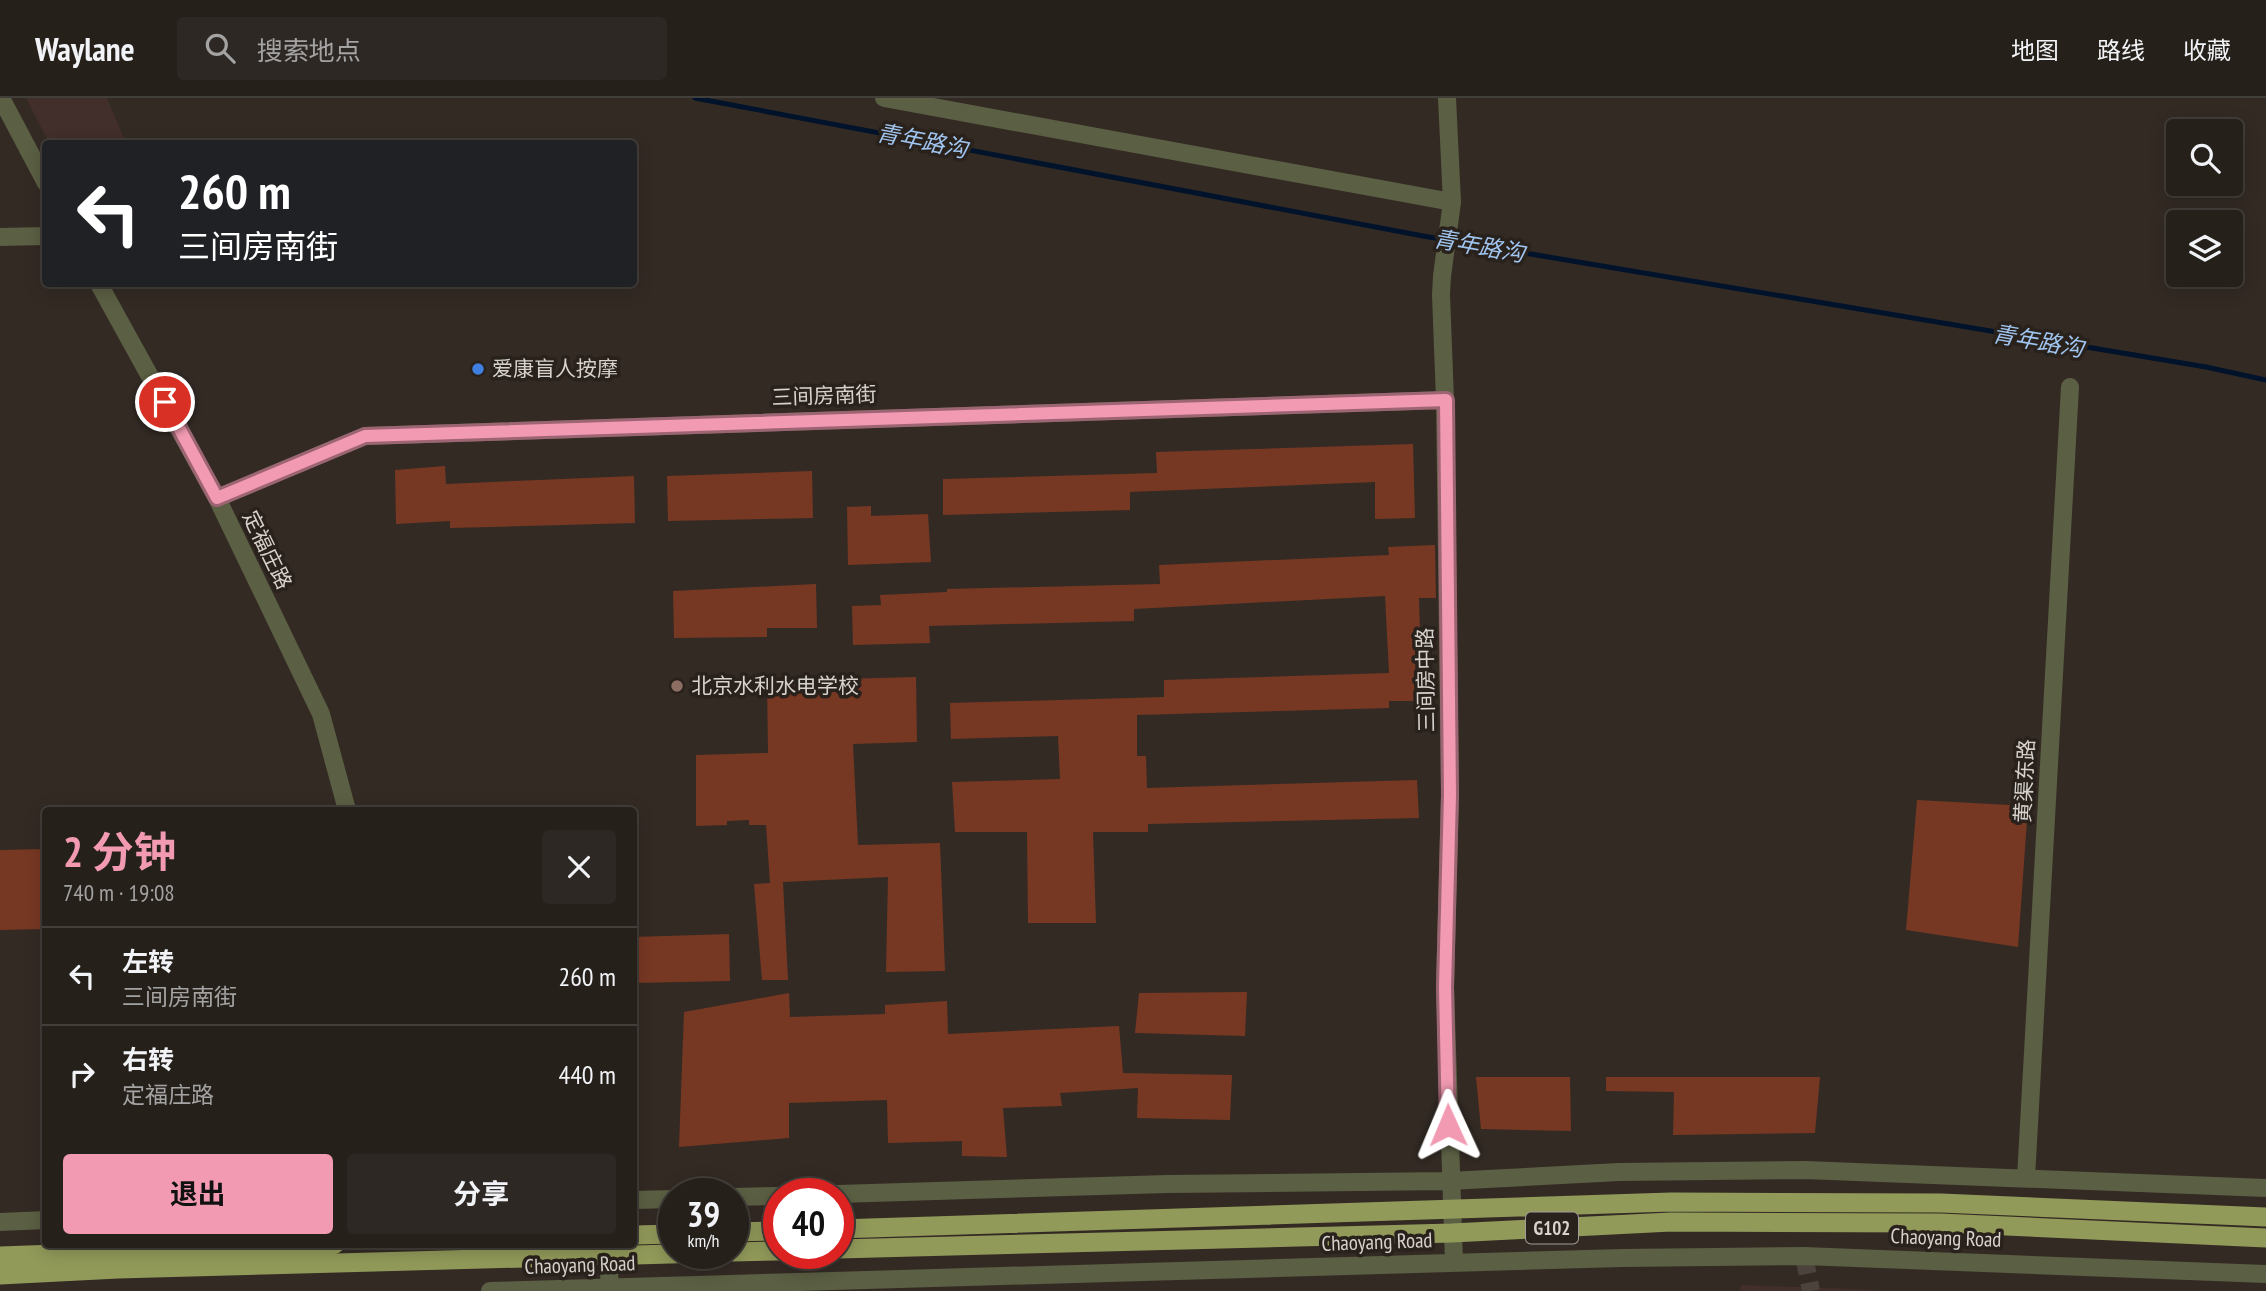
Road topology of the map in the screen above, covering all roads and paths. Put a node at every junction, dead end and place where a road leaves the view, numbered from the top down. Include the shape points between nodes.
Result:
1 (1, 98) edge
2 (884, 98) edge
3 (1447, 98) edge
4 (42, 175) edge
5 (1452, 208) junction
6 (42, 236) edge
7 (0, 237) edge
8 (101, 287) edge
9 (2070, 387) dead end
10 (1446, 400) junction
11 (217, 498) junction
12 (346, 807) edge
13 (2026, 1178) junction
14 (1450, 1181) junction
15 (2266, 1188) edge
16 (854, 1194) edge
17 (658, 1199) edge
18 (637, 1200) edge
19 (1450, 1208) junction
20 (2266, 1217) edge
21 (42, 1220) edge
22 (0, 1223) edge
23 (854, 1228) edge
24 (1452, 1233) junction
25 (658, 1235) edge
26 (637, 1236) edge
27 (2266, 1238) edge
28 (223, 1248) edge
29 (854, 1249) edge
30 (607, 1250) edge
31 (658, 1252) edge
32 (0, 1256) edge
33 (1454, 1263) junction
34 (2266, 1274) edge
35 (0, 1275) edge
36 (610, 1287) junction
37 (490, 1291) edge

1 - 4 street
2 - 5 street
3 - 5 street, 三间房中路
5 - 10 street, 三间房中路 via 1442,276
6 - 7 street
8 - 11 street, 定福庄路
9 - 13 street, 黄渠东路
10 - 11 street, 三间房南街 via 365,436
10 - 14 street, 三间房中路 via 1450,795 1445,987
11 - 12 street, 定福庄路 via 321,714
13 - 14 street via 1792,1170 1619,1172
13 - 15 street
14 - 16 street
14 - 19 street, 三间房中路
17 - 18 street
19 - 20 highway, Chaoyang Road / G102 via 1671,1202 1941,1203
19 - 23 highway, Chaoyang Road / G102
19 - 24 street, 三间房中路
21 - 22 street
24 - 27 highway, Chaoyang Road / G102 via 1671,1222 1805,1222 1940,1223
24 - 29 highway, Chaoyang Road / G102
24 - 33 street, 三间房中路
25 - 26 highway, Chaoyang Road
28 - 32 highway
30 - 31 highway, Chaoyang Road
30 - 35 highway, Chaoyang Road
30 - 36 street
33 - 34 street, Chaoyang Road via 1804,1256
33 - 36 street, Chaoyang Road
36 - 37 street, Chaoyang Road

